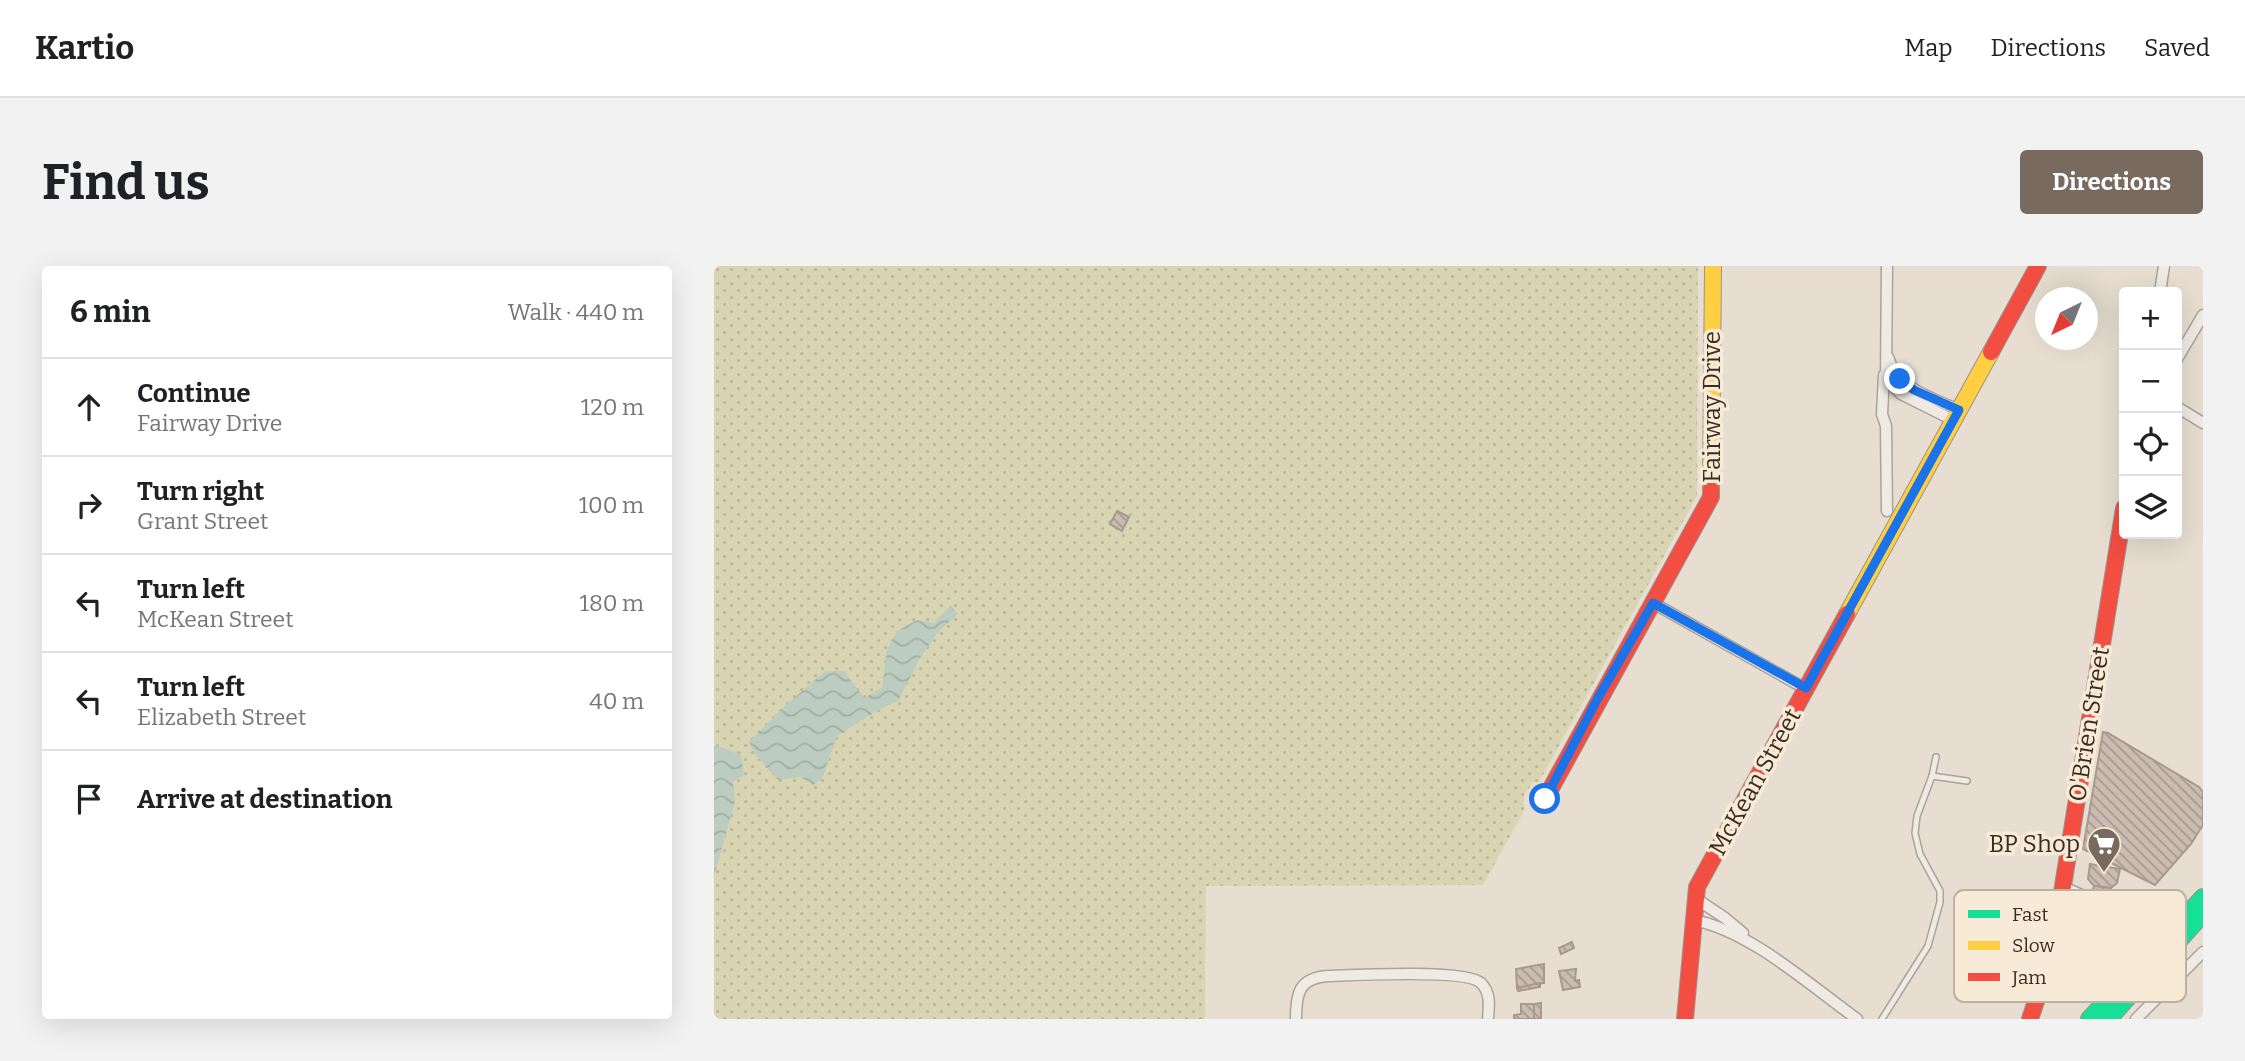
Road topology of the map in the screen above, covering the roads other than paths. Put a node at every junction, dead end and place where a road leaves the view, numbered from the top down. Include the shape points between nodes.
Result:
1 (1713, 266) edge
2 (1887, 266) edge
3 (2038, 266) edge
4 (2164, 266) edge
5 (2161, 287) edge
6 (2203, 315) edge
7 (2189, 336) junction
8 (2182, 341) edge
9 (2182, 350) edge
10 (1887, 355) junction
11 (2182, 410) edge
12 (1956, 415) junction
13 (2203, 424) edge
14 (1886, 511) dead end
15 (2119, 539) edge
16 (1653, 603) junction
17 (1806, 688) junction
18 (1936, 757) dead end
19 (1932, 776) junction
20 (1967, 781) dead end
21 (1545, 799) dead end
22 (2063, 884) junction
23 (2062, 890) edge
24 (2076, 890) edge
25 (1695, 898) junction
26 (2200, 909) edge
27 (1693, 920) junction
28 (2186, 923) edge
29 (2186, 926) edge
30 (1755, 945) junction
31 (2203, 952) edge
32 (2186, 969) edge
33 (2036, 1002) edge
34 (2105, 1002) edge
35 (2124, 1002) edge
36 (2153, 1002) edge
37 (1296, 1019) edge
38 (1488, 1019) edge
39 (1685, 1019) edge
40 (1857, 1019) edge
41 (1882, 1019) edge
42 (2030, 1019) edge
43 (2089, 1019) edge
44 (2109, 1019) edge
45 (2136, 1019) edge

1 - 16 street, Fairway Drive via 1712,491
2 - 10 street
3 - 12 street, McKean Street
4 - 5 street
6 - 7 street
7 - 8 street
7 - 9 street
10 - 12 street via 1886,378 1892,386
10 - 14 street via 1882,398
11 - 13 street
12 - 17 street, McKean Street
15 - 22 street, O'Brien Street
16 - 17 street
16 - 21 street, Fairway Drive
17 - 25 street, McKean Street
18 - 19 lane
19 - 20 lane
19 - 41 lane via 1915,833 1940,902 1928,946
22 - 23 street, O'Brien Street
22 - 24 lane
25 - 27 street, McKean Street
25 - 30 street via 1734,924
26 - 28 street
26 - 29 street
27 - 30 street via 1720,926
27 - 39 street, McKean Street
30 - 40 street
31 - 32 street
33 - 42 street, O'Brien Street
34 - 43 street
35 - 44 street
36 - 45 street
37 - 38 street via 1300,990 1312,978 1447,975 1481,982 1488,996

